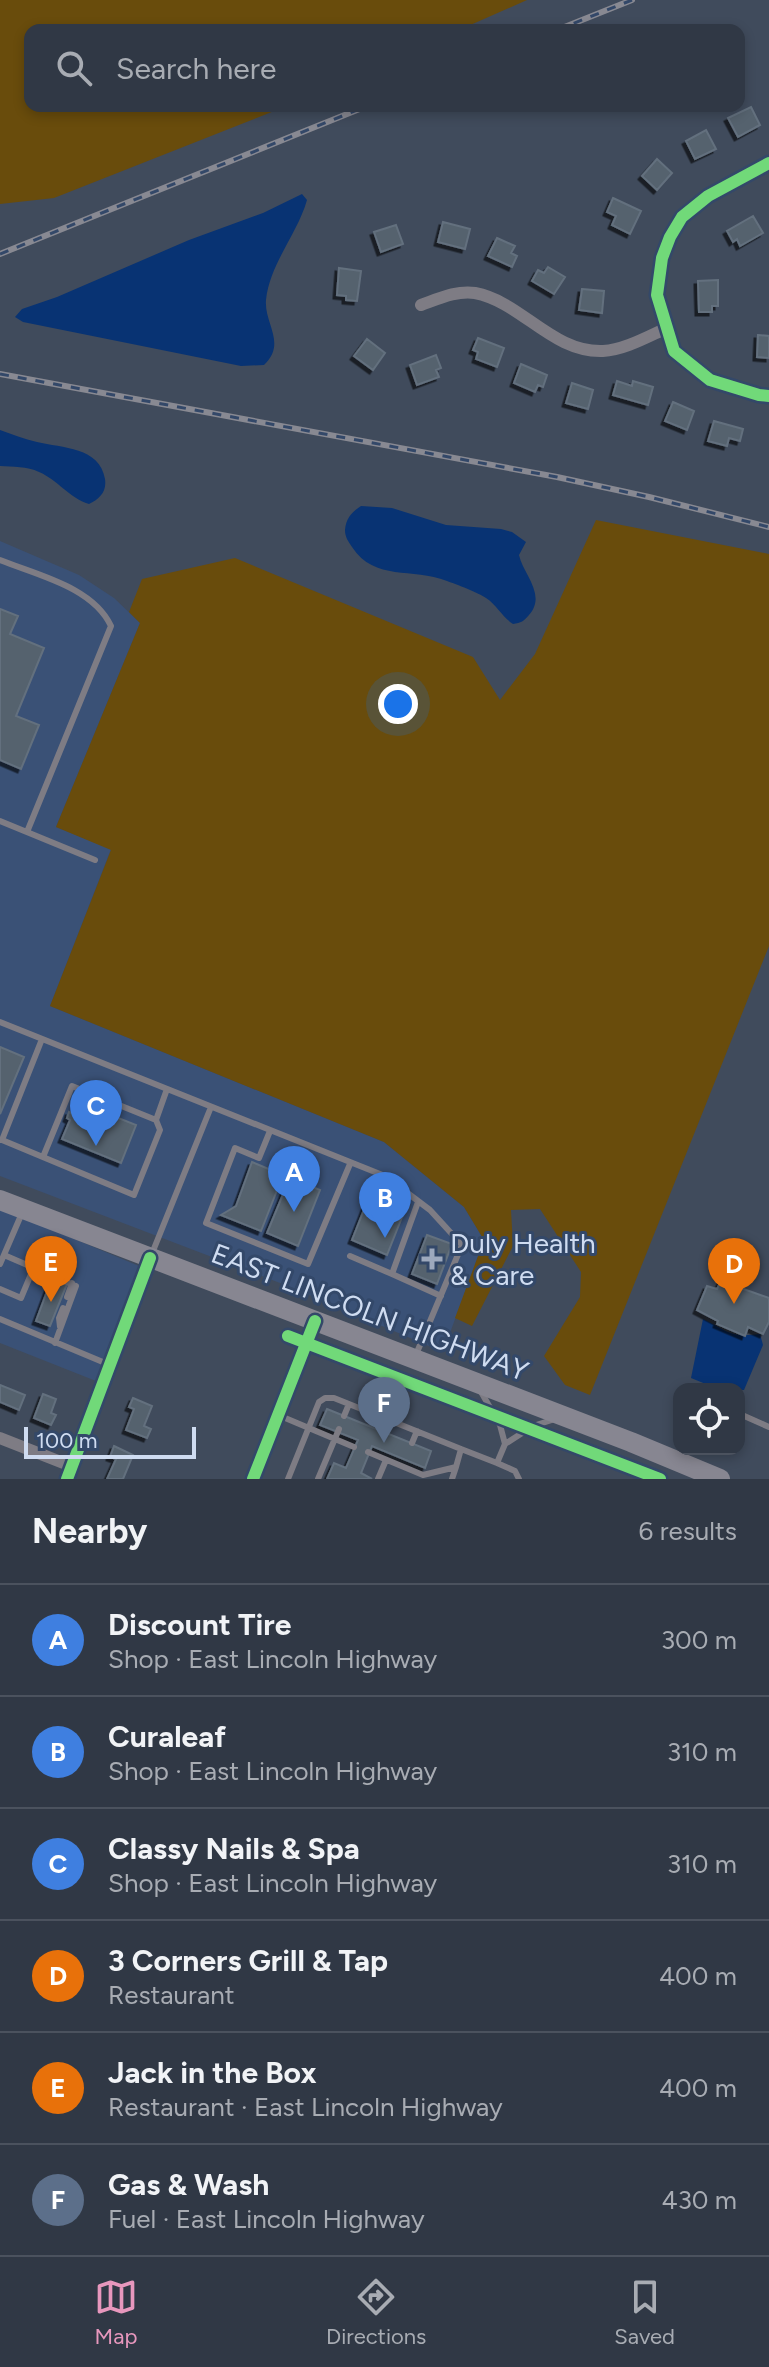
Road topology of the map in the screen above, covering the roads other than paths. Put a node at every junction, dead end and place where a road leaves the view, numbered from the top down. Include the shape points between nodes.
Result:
1 (769, 163) edge
2 (421, 305) dead end
3 (667, 328) junction
4 (769, 396) edge
5 (0, 560) edge
6 (0, 821) edge
7 (27, 832) junction
8 (95, 860) dead end
9 (0, 1022) edge
10 (42, 1039) junction
11 (167, 1089) junction
12 (211, 1107) junction
13 (156, 1120) junction
14 (270, 1131) junction
15 (1, 1140) edge
16 (43, 1157) junction
17 (350, 1164) junction
18 (0, 1200) edge
19 (418, 1202) junction
20 (24, 1210) junction
21 (4, 1255) junction
22 (350, 1256) dead end
23 (150, 1258) junction
24 (0, 1264) edge
25 (34, 1267) junction
26 (392, 1274) junction
27 (72, 1283) junction
28 (0, 1289) edge
29 (441, 1296) junction
30 (67, 1297) dead end
31 (63, 1308) dead end
32 (0, 1319) edge
33 (315, 1321) junction
34 (60, 1330) junction
35 (55, 1343) junction
36 (414, 1359) junction
37 (110, 1365) junction
38 (472, 1381) junction
39 (349, 1404) junction
40 (278, 1415) junction
41 (344, 1416) dead end
42 (745, 1416) edge
43 (565, 1417) junction
44 (387, 1419) junction
45 (769, 1427) edge
46 (309, 1428) junction
47 (339, 1429) dead end
48 (382, 1431) dead end
49 (417, 1431) junction
50 (0, 1438) edge
51 (335, 1439) junction
52 (412, 1443) dead end
53 (377, 1444) dead end
54 (505, 1444) junction
55 (354, 1447) dead end
56 (461, 1449) junction
57 (406, 1457) dead end
58 (386, 1460) junction
59 (497, 1463) junction
60 (403, 1467) junction
61 (456, 1467) junction
62 (69, 1473) edge
63 (413, 1475) edge
64 (253, 1479) edge
65 (288, 1479) edge
66 (318, 1479) edge
67 (378, 1479) edge
68 (452, 1479) edge
69 (519, 1479) edge
70 (720, 1479) edge

1 - 3 street via 708,196 676,226 657,283
2 - 3 street via 474,293 507,305 580,349 605,351
3 - 4 street via 674,351 710,380
5 - 7 lane via 83,596 111,626
6 - 7 lane
7 - 8 lane
9 - 10 lane
10 - 11 lane
10 - 15 lane
11 - 12 lane
11 - 13 lane
12 - 14 lane
12 - 23 lane
13 - 16 lane via 72,1086
13 - 16 lane via 160,1130 134,1195
14 - 17 lane
14 - 17 lane via 259,1158 235,1148 206,1223 308,1264
15 - 16 lane
17 - 19 lane via 385,1176
18 - 20 main road, EAST LINCOLN HIGHWAY
19 - 26 lane
19 - 29 lane via 462,1245
20 - 21 lane
20 - 23 main road, EAST LINCOLN HIGHWAY
21 - 24 lane
21 - 25 lane
22 - 26 lane
23 - 33 main road, EAST LINCOLN HIGHWAY
23 - 37 street
25 - 27 lane
25 - 28 lane via 21,1298
26 - 29 lane
27 - 30 lane
27 - 34 lane via 76,1286
29 - 36 lane
31 - 34 lane
32 - 35 lane
33 - 36 main road, EAST LINCOLN HIGHWAY
33 - 40 street
34 - 35 lane
35 - 37 lane
36 - 38 main road, EAST LINCOLN HIGHWAY
37 - 62 street
38 - 43 main road, EAST LINCOLN HIGHWAY
38 - 54 lane via 495,1415
39 - 41 lane
39 - 44 lane
39 - 46 lane via 325,1398
40 - 46 lane
40 - 64 street
42 - 45 lane
43 - 54 lane via 533,1426
43 - 70 main road, EAST LINCOLN HIGHWAY
44 - 48 lane
44 - 49 lane
46 - 51 lane
46 - 65 lane
47 - 51 lane
49 - 52 lane
49 - 56 lane
50 - 62 street
51 - 55 lane
51 - 66 lane
53 - 58 lane via 370,1453
54 - 59 lane
56 - 59 lane
56 - 61 lane
57 - 60 lane
58 - 60 lane
58 - 67 lane
59 - 69 lane via 515,1471
60 - 63 lane
61 - 63 lane
61 - 68 lane

